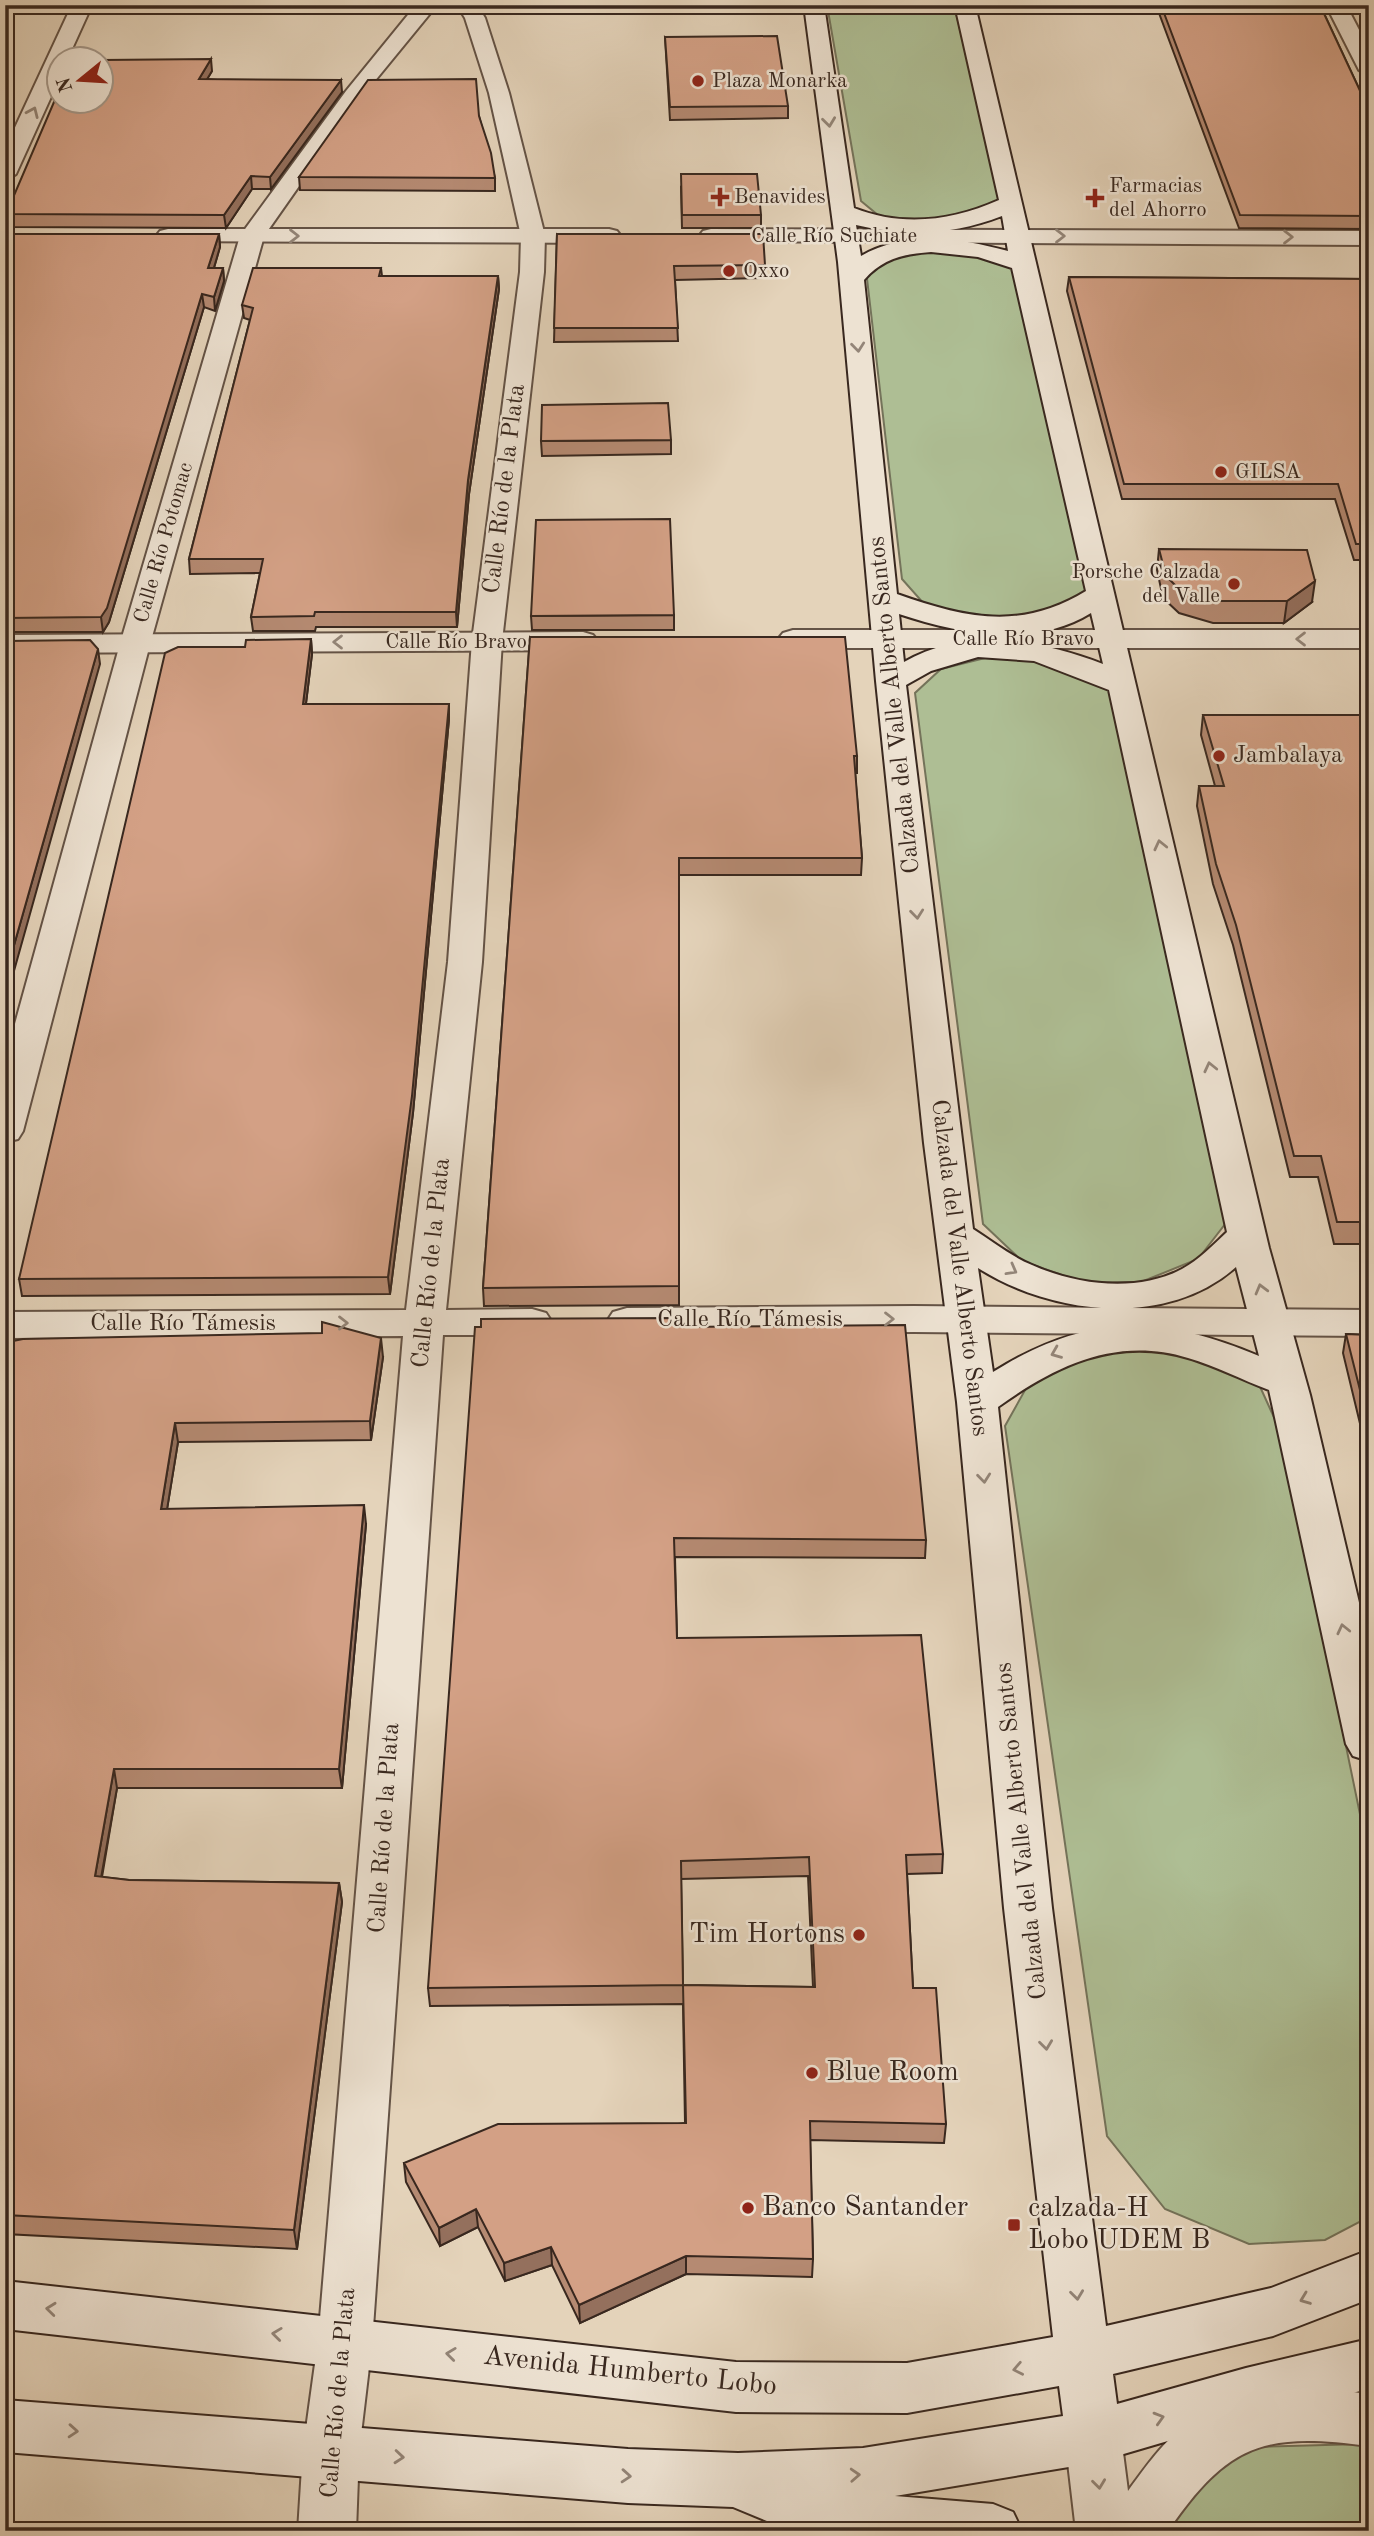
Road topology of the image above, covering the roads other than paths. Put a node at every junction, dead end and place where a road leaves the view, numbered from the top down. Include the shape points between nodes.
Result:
1 (82, 5) edge
2 (814, 5) edge
3 (965, 5) edge
4 (1336, 5) edge
5 (447, 12) edge
6 (1369, 70) edge
7 (5, 174) edge
8 (1011, 203) junction
9 (843, 224) junction
10 (143, 236) edge
11 (252, 236) junction
12 (534, 236) junction
13 (631, 236) edge
14 (695, 236) edge
15 (1369, 238) edge
16 (1019, 249) junction
17 (851, 280) junction
18 (1101, 594) junction
19 (884, 599) junction
20 (887, 638) junction
21 (765, 639) edge
22 (1112, 639) junction
23 (1369, 639) edge
24 (616, 640) edge
25 (487, 641) junction
26 (5, 644) edge
27 (135, 644) junction
28 (891, 681) junction
29 (1124, 685) junction
30 (5, 1131) edge
31 (954, 1234) junction
32 (1247, 1235) junction
33 (966, 1320) junction
34 (424, 1322) junction
35 (1270, 1323) junction
36 (1369, 1323) edge
37 (5, 1325) edge
38 (1286, 1382) junction
39 (976, 1402) junction
40 (1369, 1744) edge
41 (1369, 2274) edge
42 (5, 2305) edge
43 (345, 2342) junction
44 (1085, 2356) junction
45 (1369, 2364) edge
46 (1369, 2420) edge
47 (5, 2426) edge
48 (1093, 2437) junction
49 (331, 2451) junction
50 (738, 2480) junction
51 (327, 2531) edge
52 (993, 2531) edge
53 (1105, 2531) edge
54 (1134, 2531) edge

7 -> 1 street
2 -> 9 street, Calzada del Valle Alberto Santos
3 - 8 street
4 - 6 street
5 - 11 street, Calle Río Potomac via 354,95
5 - 12 street, Calle Río de la Plata via 499,93
8 - 9 street via 986,216 924,226
8 - 16 street
9 - 14 street, Calle Río Suchiate
9 - 16 street, Calle Río Suchiate
9 - 17 street, Calzada del Valle Alberto Santos
10 - 11 street
11 -> 12 street
11 - 27 street, Calle Río Potomac
12 - 13 street
12 - 25 street, Calle Río de la Plata
16 -> 15 street, Calle Río Suchiate
16 - 17 street via 931,245 900,249 874,257 858,268
16 - 18 street
17 -> 19 street, Calzada del Valle Alberto Santos
18 - 19 street via 1077,612 1051,621 995,626 953,622
18 - 22 street
19 - 20 street, Calzada del Valle Alberto Santos
20 - 21 street, Calle Río Bravo
20 - 22 street, Calle Río Bravo
20 - 28 street, Calzada del Valle Alberto Santos
23 -> 22 street, Calle Río Bravo
22 - 29 street
24 - 25 street, Calle Río Bravo
25 -> 27 street, Calle Río Bravo
25 - 34 street, Calle Río de la Plata via 466,962
26 - 27 street, Calle Río Bravo
27 - 30 street, Calle Río Potomac
28 - 29 street via 953,651 981,647 1044,653 1087,666
28 -> 31 street, Calzada del Valle Alberto Santos
32 -> 29 street
31 -> 32 street via 1016,1273 1045,1284 1074,1292 1130,1296 1195,1279
31 - 33 street, Calzada del Valle Alberto Santos
35 -> 32 street
34 -> 33 street, Calle Río Támesis
33 - 35 street, Calle Río Támesis
33 - 39 street, Calzada del Valle Alberto Santos
37 -> 34 street, Calle Río Támesis
34 - 43 street, Calle Río de la Plata
35 - 36 street, Calle Río Támesis
35 - 38 street
38 -> 39 street via 1197,1347 1162,1339 1118,1338 1079,1344 1047,1356
40 -> 38 street
39 -> 44 street, Calzada del Valle Alberto Santos via 1028,1908
41 -> 44 street, Avenida Humberto Lobo via 1273,2312
43 -> 42 street, Avenida Humberto Lobo
44 -> 43 street, Avenida Humberto Lobo via 907,2388 736,2387
43 - 49 street, Calle Río de la Plata
44 - 48 street, Calzada del Valle Alberto Santos
48 -> 45 street
46 - 54 street via 1315,2413 1268,2418 1209,2442 1172,2477
47 -> 49 street
50 -> 48 street via 863,2475
48 -> 53 street, Calzada del Valle Alberto Santos
49 -> 50 street via 628,2476
49 - 51 street, Calle Río de la Plata
50 - 52 street via 783,2502 873,2522

